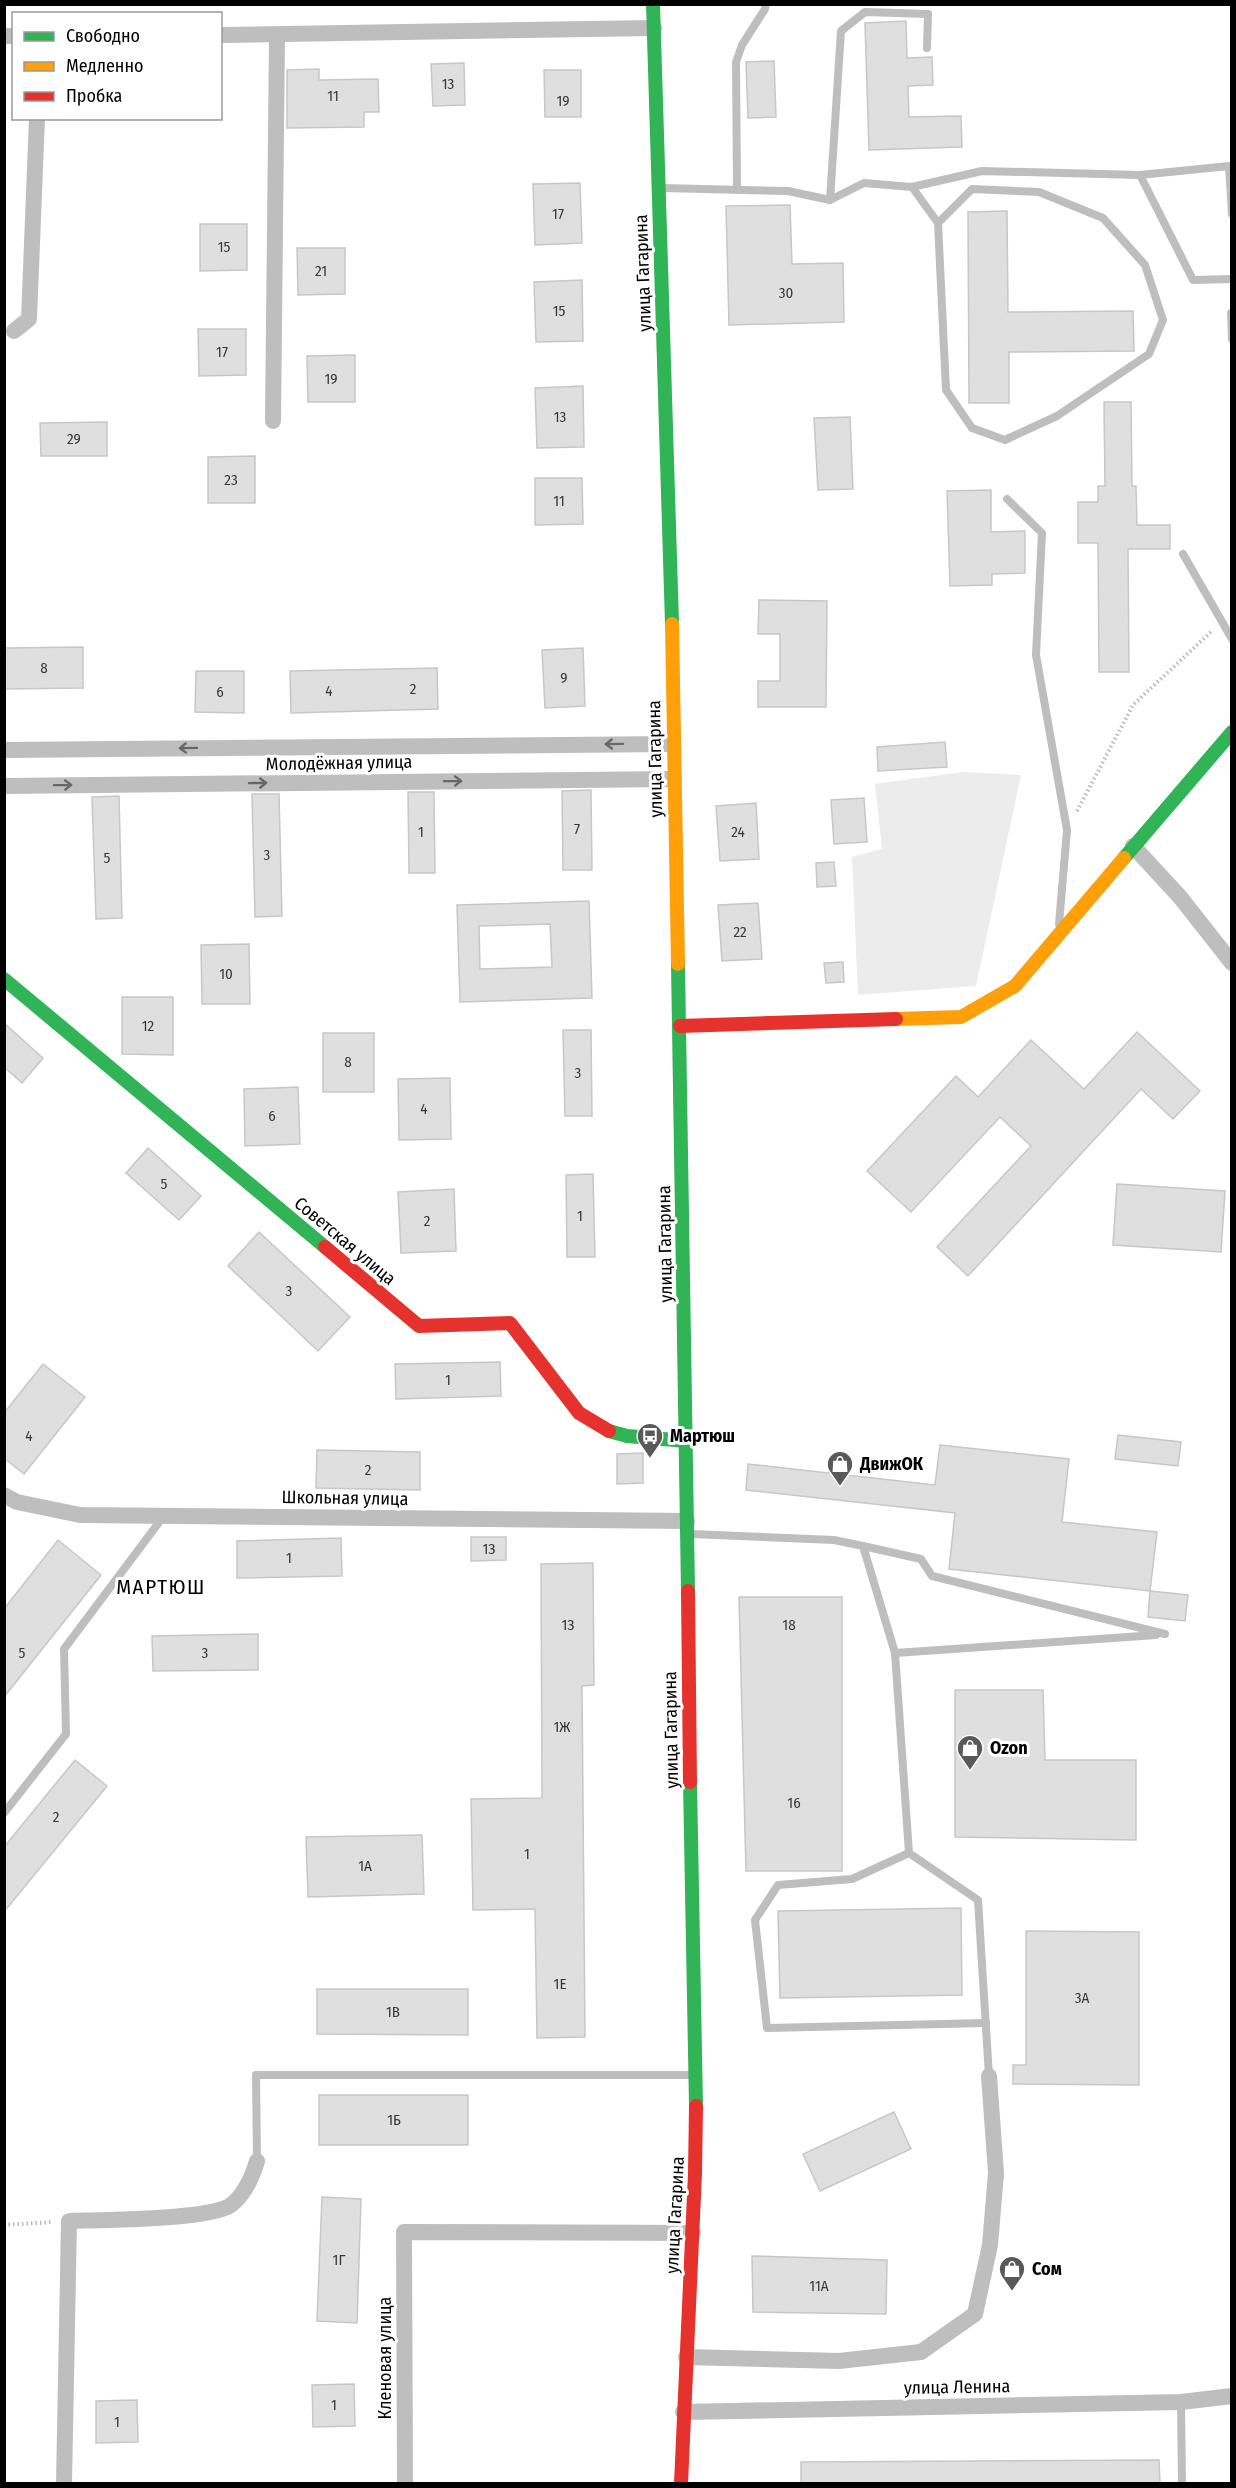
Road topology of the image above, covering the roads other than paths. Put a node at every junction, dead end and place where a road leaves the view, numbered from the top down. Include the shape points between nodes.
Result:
1 (652, 4) edge
2 (766, 4) edge
3 (654, 28) junction
4 (222, 35) edge
5 (278, 35) junction
6 (927, 48) dead end
7 (37, 120) edge
8 (1140, 176) junction
9 (912, 187) junction
10 (658, 188) junction
11 (737, 190) junction
12 (830, 200) junction
13 (1232, 214) edge
14 (938, 223) junction
15 (1232, 279) edge
16 (1231, 313) edge
17 (14, 331) dead end
18 (1232, 339) edge
19 (273, 421) dead end
20 (1007, 499) dead end
21 (1183, 554) dead end
22 (1232, 639) edge
23 (1232, 732) edge
24 (673, 744) junction
25 (4, 750) edge
26 (674, 779) junction
27 (4, 786) edge
28 (1132, 846) junction
29 (1058, 933) junction
30 (1232, 963) edge
31 (4, 979) edge
32 (680, 1026) junction
33 (687, 1441) junction
34 (4, 1495) edge
35 (164, 1515) junction
36 (688, 1527) junction
37 (863, 1546) junction
38 (895, 1653) junction
39 (4, 1813) edge
40 (909, 1853) junction
41 (986, 2023) junction
42 (696, 2075) junction
43 (989, 2076) joint
44 (256, 2161) joint
45 (693, 2233) junction
46 (686, 2357) junction
47 (1229, 2393) edge
48 (1181, 2402) junction
49 (683, 2412) junction
50 (64, 2484) edge
51 (405, 2484) edge
52 (681, 2484) edge
53 (1182, 2484) edge

1 - 3 main road, улица Гагарина
2 - 11 lane via 736,62
3 - 5 street
3 - 10 main road, улица Гагарина
4 - 5 street
5 - 19 street
6 - 12 lane via 928,14 865,12 842,31
7 - 17 street via 29,319
8 - 9 lane via 982,171
8 - 13 lane via 1229,166
8 - 15 lane via 1193,280
9 - 12 lane via 864,183
9 - 14 lane
10 - 11 lane
10 - 24 main road, улица Гагарина
11 - 12 lane via 788,191
14 - 14 lane via 946,390 972,428 1005,440 1057,416 1149,354 1163,320 1145,265 1103,218 1039,192 972,189
16 - 18 lane
20 - 29 lane via 1042,533 1036,655 1067,830
21 - 22 lane
23 - 28 main road
24 -> 25 street, Молодёжная улица
24 - 26 main road, улица Гагарина
27 -> 26 street, Молодёжная улица
26 - 32 main road, улица Гагарина
28 - 29 main road
28 - 30 street via 1180,897
29 - 32 main road via 1015,986 961,1017
31 - 33 main road, Советская улица via 419,1326 510,1323 579,1413 605,1430 627,1436
32 - 33 main road, улица Гагарина
33 - 36 main road, улица Гагарина
34 - 35 street, Школьная улица via 17,1502 80,1515
35 - 36 street, Школьная улица
35 - 39 lane via 64,1649 66,1734
36 - 37 lane
36 - 42 main road, улица Гагарина
37 - 38 lane
37 - 38 lane via 921,1559 932,1576 1165,1634
38 - 40 lane
40 - 41 lane via 978,1900
40 - 41 lane via 852,1879 778,1885 755,1920 767,2028
41 - 43 lane
42 - 44 lane via 256,2075
42 - 45 main road, улица Гагарина
43 - 46 street via 996,2173 990,2245 975,2314 921,2352 839,2361
44 - 50 street via 251,2182 230,2206 190,2216 69,2221
45 - 46 main road, улица Гагарина
45 - 51 street, Кленовая улица via 404,2232
46 - 49 main road, улица Гагарина
47 - 48 street, улица Ленина
48 - 49 street, улица Ленина
48 - 53 lane
49 - 52 main road, улица Гагарина

